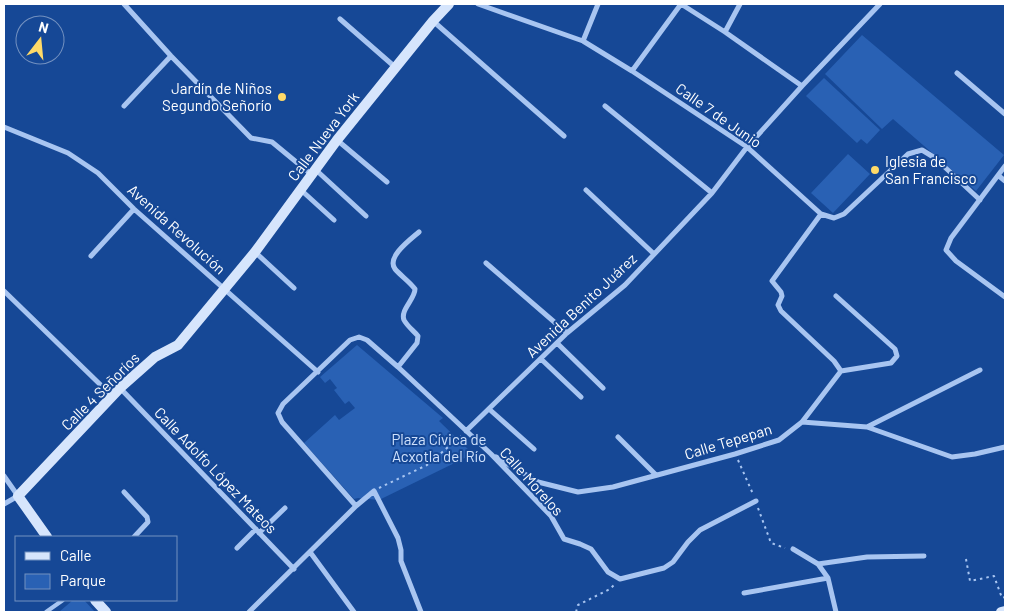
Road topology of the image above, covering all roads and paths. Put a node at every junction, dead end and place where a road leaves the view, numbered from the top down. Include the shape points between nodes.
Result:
1 (124, 4) edge
2 (449, 4) edge
3 (478, 4) edge
4 (598, 4) edge
5 (681, 4) edge
6 (740, 4) edge
7 (880, 4) edge
8 (340, 19) dead end
9 (433, 20) junction
10 (725, 32) junction
11 (583, 41) junction
12 (171, 56) junction
13 (395, 67) junction
14 (632, 71) junction
15 (956, 73) dead end
16 (802, 86) junction
17 (124, 106) dead end
18 (605, 106) dead end
19 (1005, 114) edge
20 (4, 127) edge
21 (564, 136) dead end
22 (337, 140) junction
23 (748, 147) junction
24 (1005, 166) edge
25 (313, 172) junction
26 (999, 176) junction
27 (1005, 181) edge
28 (387, 182) dead end
29 (300, 190) junction
30 (586, 190) dead end
31 (712, 193) junction
32 (980, 200) junction
33 (134, 209) junction
34 (821, 214) junction
35 (366, 216) dead end
36 (334, 220) dead end
37 (419, 232) dead end
38 (255, 252) junction
39 (654, 254) junction
40 (91, 256) dead end
41 (486, 263) dead end
42 (225, 288) junction
43 (294, 288) dead end
44 (4, 291) edge
45 (836, 296) dead end
46 (1005, 297) edge
47 (567, 333) junction
48 (556, 343) junction
49 (541, 359) junction
50 (398, 367) junction
51 (980, 370) dead end
52 (841, 371) junction
53 (318, 372) junction
54 (120, 388) junction
55 (603, 388) dead end
56 (112, 397) junction
57 (581, 397) dead end
58 (489, 409) junction
59 (802, 422) junction
60 (867, 427) junction
61 (466, 431) junction
62 (618, 436) dead end
63 (1005, 447) edge
64 (534, 449) dead end
65 (491, 454) junction
66 (735, 454) junction
67 (656, 475) junction
68 (4, 476) edge
69 (374, 491) junction
70 (124, 492) dead end
71 (18, 496) junction
72 (756, 500) junction
73 (4, 504) edge
74 (356, 506) junction
75 (285, 508) dead end
76 (258, 531) junction
77 (46, 536) edge
78 (135, 536) edge
79 (236, 548) dead end
80 (793, 549) joint
81 (310, 552) junction
82 (924, 556) dead end
83 (966, 559) dead end
84 (818, 564) junction
85 (294, 569) junction
86 (828, 578) junction
87 (620, 579) junction
88 (744, 593) dead end
89 (1005, 596) edge
90 (62, 601) edge
91 (95, 601) edge
92 (1005, 611) edge
93 (46, 612) edge
94 (106, 612) edge
95 (249, 612) edge
96 (354, 612) edge
97 (421, 612) edge
98 (576, 612) edge
99 (836, 612) edge
100 (1002, 612) edge

1 - 12 street
2 - 9 street, Calle Nueva York
3 - 11 street, Calle 7 de Junio
4 - 11 street
5 - 10 street
5 - 14 street
6 - 10 street
7 - 16 street, Avenida Benito Juárez
8 - 13 street
9 - 13 street, Calle Nueva York
9 - 21 street
10 - 16 street
11 - 14 street, Calle 7 de Junio
12 - 17 street
12 - 25 street via 251,138 272,142
13 - 22 street, Calle Nueva York
14 - 23 street, Calle 7 de Junio
15 - 19 street
16 - 23 street, Avenida Benito Juárez
18 - 31 street
20 - 33 street, Avenida Revolución via 68,153 98,173
22 - 25 street, Calle Nueva York
22 - 28 street
23 - 31 street, Avenida Benito Juárez
23 - 34 street, Calle 7 de Junio
24 - 26 street
25 - 29 street, Calle Nueva York
25 - 35 street
26 - 27 street
26 - 32 street
29 - 36 street
29 - 38 street, Calle Nueva York
30 - 39 street
31 - 39 street, Avenida Benito Juárez
32 - 34 street, Calle 7 de Junio via 936,158 922,150 908,154 844,214 834,218
32 - 46 street via 951,238 946,250
33 - 40 street
33 - 42 street, Avenida Revolución
34 - 52 street via 772,281 781,292 778,305 781,311
37 - 50 street via 394,256 392,262 415,289 404,320 418,336 417,343
38 - 42 street, Calle Nueva York
38 - 43 street
39 - 47 street, Avenida Benito Juárez via 625,285
41 - 47 street
42 - 53 street, Avenida Revolución
42 - 54 street, Calle 4 Señoríos via 178,345 155,357
44 - 56 street
45 - 52 street via 895,349 897,356 891,363
47 - 48 street, Avenida Benito Juárez
48 - 49 street, Avenida Benito Juárez
48 - 55 street
49 - 57 street
49 - 58 street, Avenida Benito Juárez
50 - 53 street, Calle Morelos via 359,337 350,340
50 - 61 street, Calle Morelos
51 - 60 street
52 - 59 street, Calle Tepepan
53 - 74 street via 278,413 282,422
54 - 56 street, Calle 4 Señoríos
54 - 76 street, Calle Adolfo López Mateos
56 - 71 street, Calle 4 Señoríos
58 - 61 street, Avenida Benito Juárez
58 - 64 street
59 - 60 street
59 - 66 street, Calle Tepepan via 779,440
60 - 63 street via 952,457
61 - 65 street, Calle Morelos
61 - 69 path via 428,465
62 - 67 street
65 - 67 street, Calle Tepepan via 538,482 578,492 613,487
65 - 87 street, Calle Morelos via 550,516 564,539 591,549 608,572
66 - 67 street, Calle Tepepan
66 - 72 path
68 - 71 street
69 - 74 street
69 - 97 street via 398,538 401,561
70 - 78 street via 147,517 148,522
71 - 73 street
71 - 77 street
72 - 80 path via 771,544
72 - 87 street via 700,530 664,568
74 - 81 street
75 - 76 street
76 - 79 street
76 - 85 street, Calle Adolfo López Mateos
80 - 84 street
81 - 85 street
81 - 96 street
82 - 84 street via 867,557
83 - 89 path via 970,581 994,576 1002,598
84 - 86 street
85 - 95 street
86 - 88 street
86 - 99 street
87 - 98 path via 610,589 578,605
90 - 93 lane
91 - 94 street
92 - 100 street

